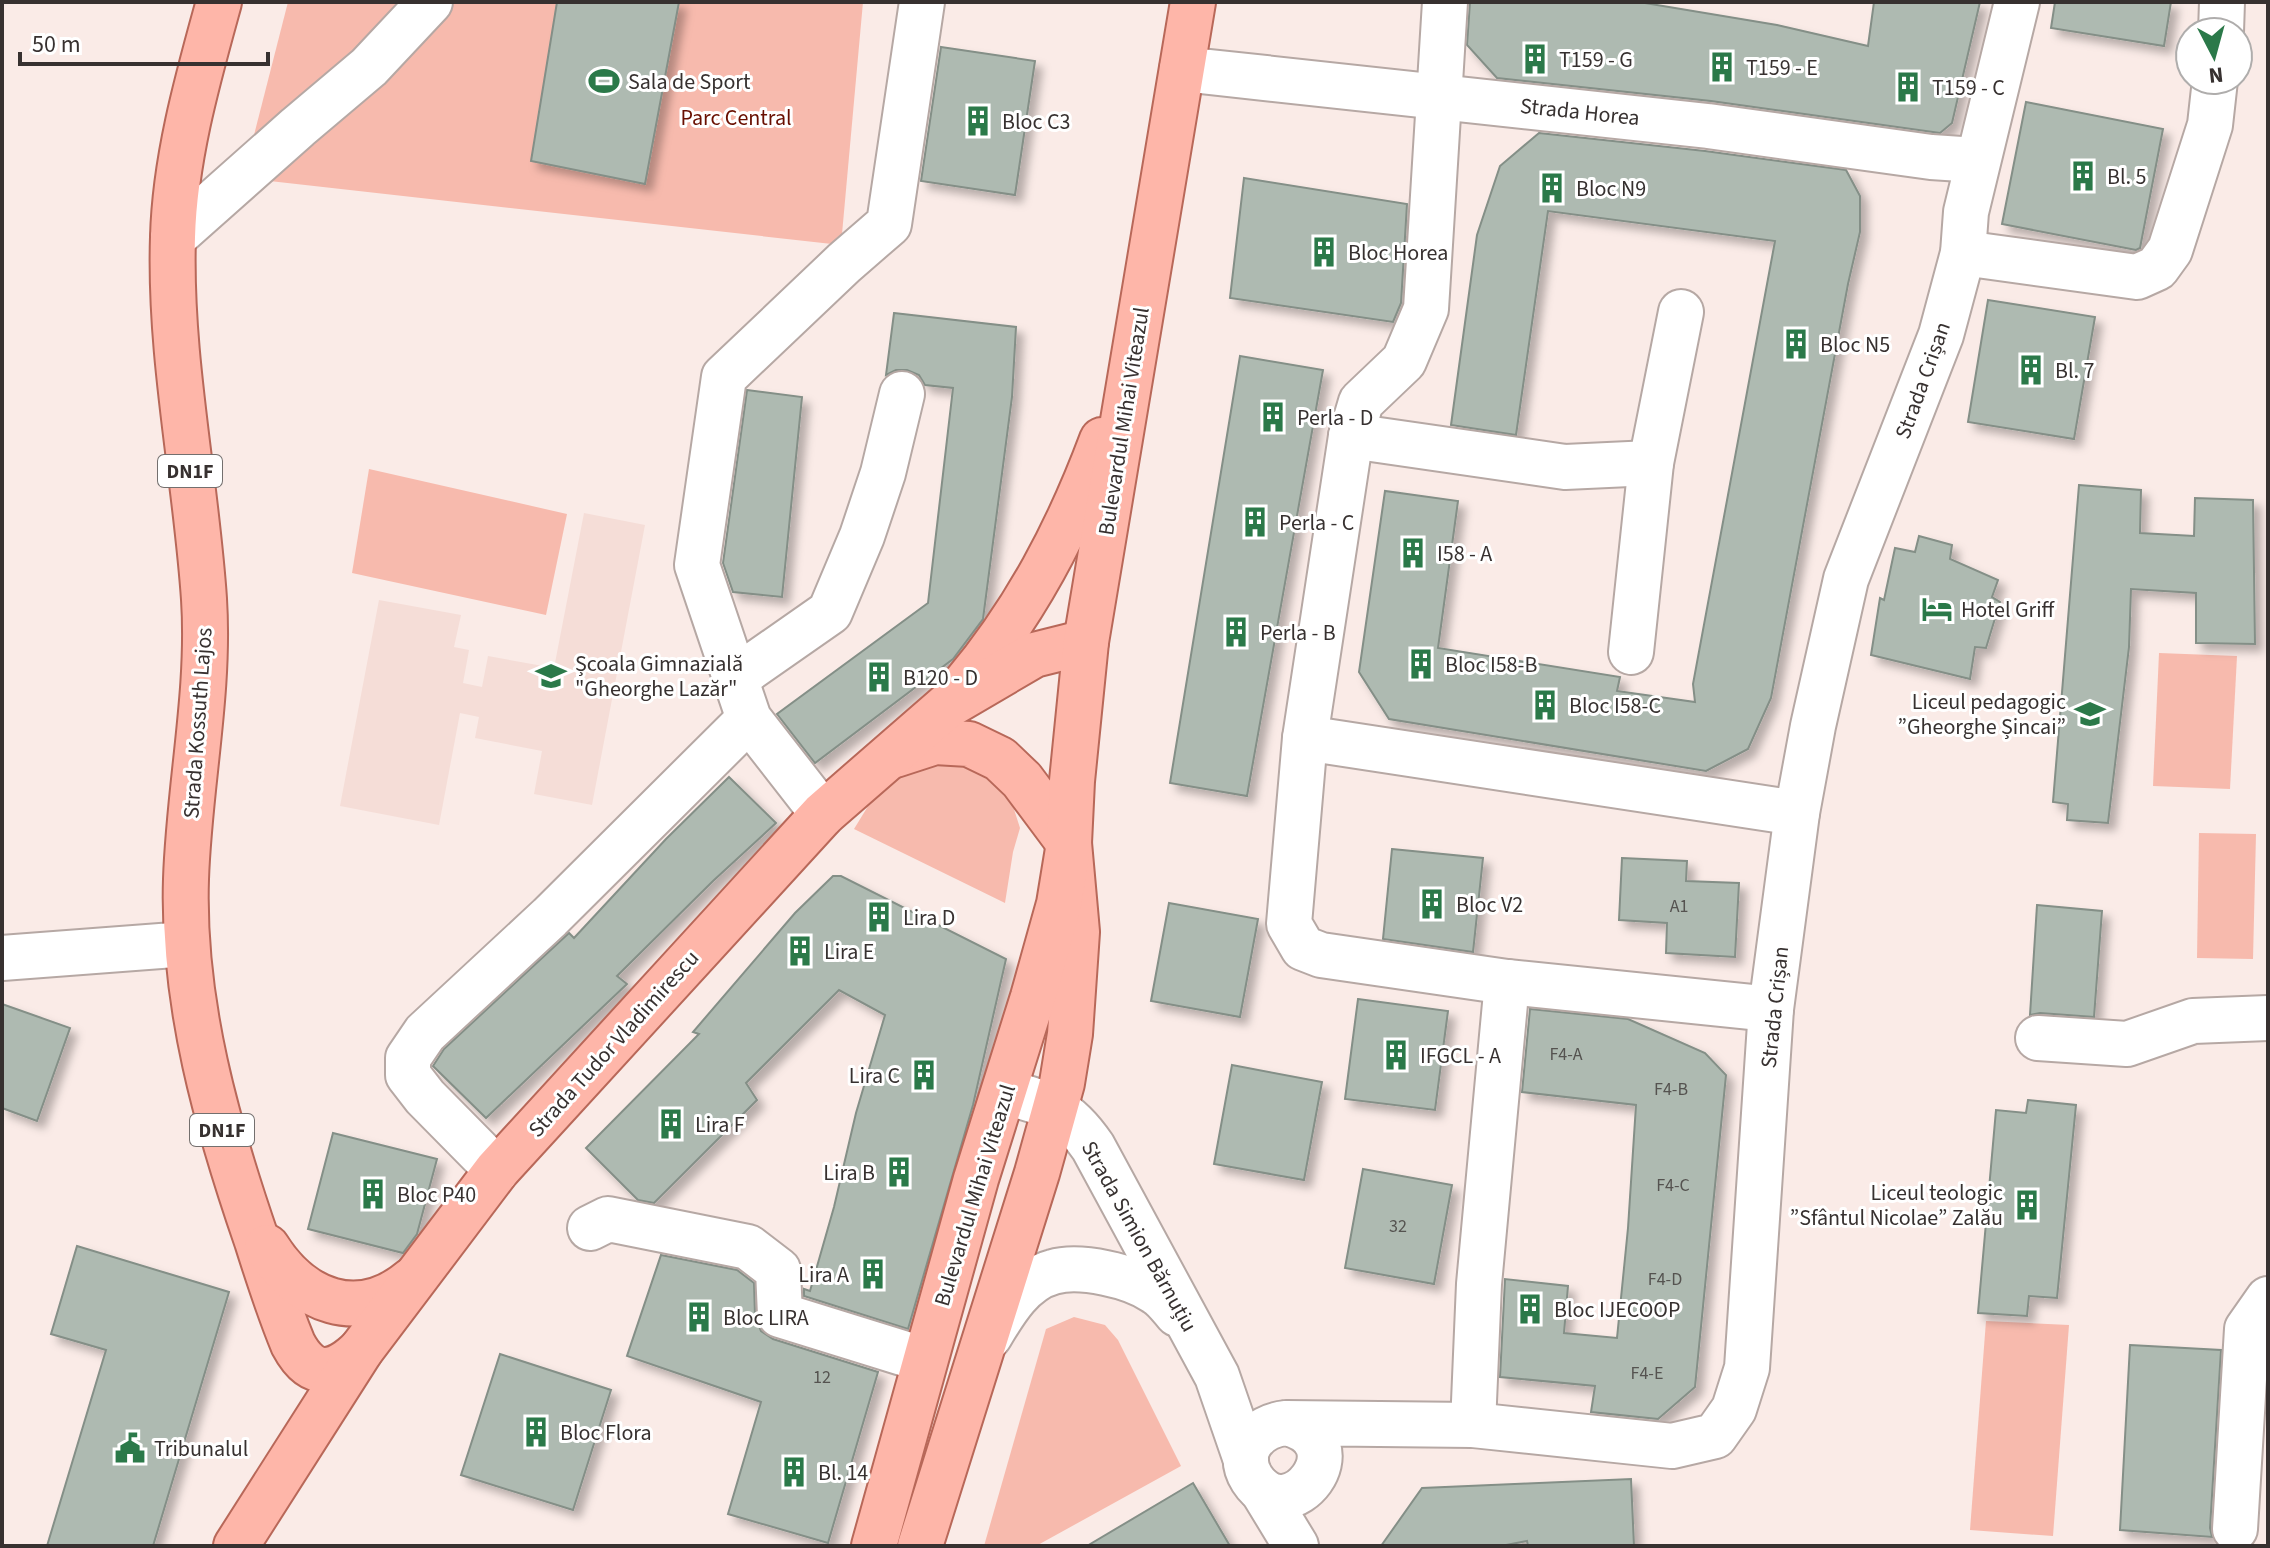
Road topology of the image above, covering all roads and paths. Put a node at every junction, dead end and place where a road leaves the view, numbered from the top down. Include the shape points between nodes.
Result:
1 (219, 2) edge
2 (430, 2) edge
3 (922, 2) edge
4 (1193, 2) edge
5 (1445, 2) edge
6 (2017, 2) edge
7 (1182, 69) junction
8 (1439, 95) junction
9 (2213, 96) edge
10 (1977, 160) junction
11 (173, 238) junction
12 (1963, 253) junction
13 (1681, 312) dead end
14 (1134, 345) junction
15 (902, 394) dead end
16 (1351, 436) junction
17 (1651, 463) junction
18 (1086, 642) junction
19 (1631, 652) dead end
20 (741, 699) junction
21 (947, 706) junction
22 (1305, 738) junction
23 (885, 758) junction
24 (1797, 813) junction
25 (823, 814) junction
26 (1069, 843) junction
27 (187, 944) junction
28 (2, 958) edge
29 (1507, 982) junction
30 (1771, 1009) junction
31 (2268, 1018) edge
32 (2038, 1038) dead end
33 (1004, 1092) junction
34 (1055, 1108) junction
35 (497, 1170) junction
36 (244, 1203) junction
37 (590, 1228) dead end
38 (412, 1280) junction
39 (2268, 1299) edge
40 (281, 1311) junction
41 (1188, 1324) junction
42 (982, 1347) junction
43 (361, 1350) junction
44 (925, 1360) junction
45 (1217, 1376) junction
46 (1280, 1423) junction
47 (1374, 1424) junction
48 (1473, 1425) junction
49 (2254, 1434) edge
50 (281, 1473) junction
51 (1281, 1481) junction
52 (2235, 1529) dead end
53 (236, 1546) edge
54 (874, 1546) edge
55 (920, 1546) edge
56 (1296, 1546) edge
57 (1304, 1546) edge

1 - 11 main road, Strada Kossuth Lajos / DN1F via 177,181
2 - 11 street via 369,67
3 - 20 street via 889,224 724,377 697,565
4 - 7 main road, Bulevardul Mihai Viteazul
5 - 8 street
6 - 10 street, Strada Crișan
7 - 8 street, Strada Horea
7 - 14 main road, Bulevardul Mihai Viteazul
8 - 10 street, Strada Horea
8 - 16 street via 1426,309 1404,361 1361,402
9 - 12 street via 2210,125 2185,207 2170,250 2157,268 2137,277
10 - 12 street, Strada Crișan
11 - 27 main road, Strada Kossuth Lajos / DN1F via 177,343 204,600 204,669 186,881
12 - 24 street, Strada Crișan via 1941,335 1846,579
13 - 17 street
14 - 18 main road, Bulevardul Mihai Viteazul
14 - 21 main road via 1101,443 1034,589
15 - 20 street via 870,511 830,612
16 - 17 street via 1565,467
16 - 22 street
17 - 19 street
18 - 21 main road, Strada Tudor Vladimirescu via 1034,655
18 - 26 main road, Bulevardul Mihai Viteazul
20 - 25 street
20 - 35 street via 550,917 425,1033 408,1058 408,1075 425,1097
21 - 23 main road, Strada Tudor Vladimirescu
22 - 24 street
22 - 29 street via 1289,924 1303,948
23 - 25 main road, Strada Tudor Vladimirescu
23 - 26 main road via 935,742 969,744 1000,759 1022,780
24 - 30 street, Strada Crișan
25 - 35 main road, Strada Tudor Vladimirescu
26 - 33 main road, Bulevardul Mihai Viteazul via 1056,916
26 - 34 main road, Bulevardul Mihai Viteazul via 1077,932 1070,1034
27 - 28 street
27 - 36 main road, Strada Kossuth Lajos / DN1F via 217,1112
29 - 30 street
29 - 48 street via 1479,1284
30 - 48 street, Strada Crișan via 1747,1368 1734,1409 1715,1436 1672,1446
31 - 32 street via 2193,1021 2127,1044
33 - 34 street, Strada Simion Bărnuțiu
33 - 44 main road, Bulevardul Mihai Viteazul
34 - 41 street, Strada Simion Bărnuțiu via 1073,1120 1093,1147
34 - 42 main road, Bulevardul Mihai Viteazul
35 - 38 main road, Strada Tudor Vladimirescu
36 - 38 main road, Strada Kossuth Lajos via 276,1260 303,1289 323,1299 366,1303 398,1292
36 - 40 main road, Strada Kossuth Lajos / DN1F
37 - 44 street via 608,1219 748,1247 778,1270 780,1315
38 - 43 main road, Strada Tudor Vladimirescu
39 - 49 street via 2247,1329
40 - 43 main road, Strada Kossuth Lajos via 298,1353 317,1370 343,1366
40 - 50 main road, Strada Kossuth Lajos / DN1F via 300,1391 297,1429
41 - 42 street via 1156,1292 1129,1280 1097,1272 1051,1272 1008,1304
41 - 45 street, Strada Simion Bărnuțiu
42 - 55 main road, Bulevardul Mihai Viteazul
43 - 50 main road, Strada Tudor Vladimirescu
44 - 54 main road, Bulevardul Mihai Viteazul
45 - 46 street, Strada Simion Bărnuțiu
45 - 51 street, Strada Simion Bărnuțiu
46 - 47 street, Strada Crișan
46 - 51 street via 1263,1428 1248,1447
46 - 51 street, Strada Simion Bărnuțiu via 1306,1431 1320,1462
47 - 48 street, Strada Crișan
47 - 51 street
49 - 52 street
50 - 53 main road, Strada Tudor Vladimirescu / DN1F
51 - 56 street, Strada Simion Bărnuțiu
51 - 57 street, Strada Simion Bărnuțiu

